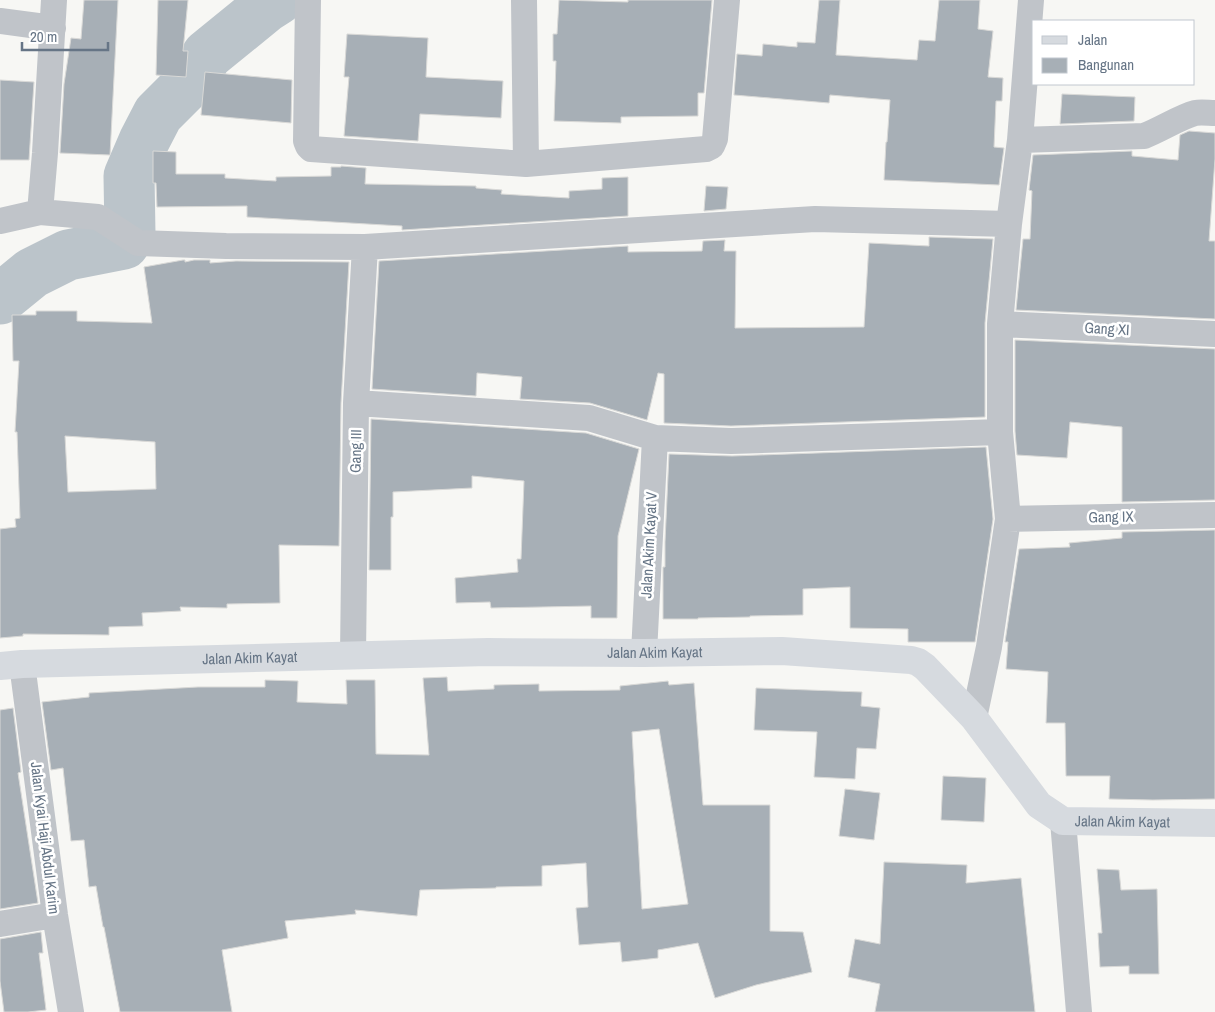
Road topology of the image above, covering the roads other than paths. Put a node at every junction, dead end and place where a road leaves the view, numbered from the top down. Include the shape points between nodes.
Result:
1 (54, 0) edge
2 (524, 0) edge
3 (726, 0) edge
4 (1031, 0) edge
5 (308, 3) edge
6 (0, 21) edge
7 (52, 28) junction
8 (1215, 113) edge
9 (1020, 140) junction
10 (526, 164) junction
11 (40, 212) junction
12 (0, 221) edge
13 (1009, 224) junction
14 (364, 247) junction
15 (1000, 324) junction
16 (1215, 334) edge
17 (356, 403) junction
18 (1000, 432) junction
19 (655, 438) junction
20 (1215, 515) edge
21 (1008, 519) junction
22 (644, 653) junction
23 (353, 656) junction
24 (11, 665) edge
25 (974, 718) junction
26 (1063, 821) junction
27 (1215, 823) edge
28 (55, 915) junction
29 (0, 924) edge
30 (71, 1012) edge
31 (1079, 1012) edge

1 - 7 street
2 - 10 street
3 - 10 street via 716,140 712,146
4 - 9 street
5 - 10 street via 306,141 311,149
6 - 7 street
7 - 11 street
8 - 9 street via 1196,113 1144,136
9 - 13 street
11 - 12 street
11 - 14 street via 98,217 138,242
13 - 14 street via 815,219
13 - 15 street
14 - 17 street, Gang III
15 - 16 street, Gang XI
15 - 18 street
17 - 19 street via 589,418
17 - 23 street, Gang III
18 - 19 street via 731,441
18 - 21 street
19 - 22 street, Jalan Akim Kayat V
20 - 21 street, Gang IX
21 - 25 street via 989,647
22 - 23 main road, Jalan Akim Kayat via 488,652
22 - 25 main road, Jalan Akim Kayat via 782,651 911,660 925,667
23 - 24 main road, Jalan Akim Kayat
24 - 28 street, Jalan Kyai Haji Abdul Karim
25 - 26 main road, Jalan Akim Kayat via 1039,805
26 - 27 main road, Jalan Akim Kayat
26 - 31 street
28 - 29 street
28 - 30 street, Jalan Kyai Haji Abdul Karim

